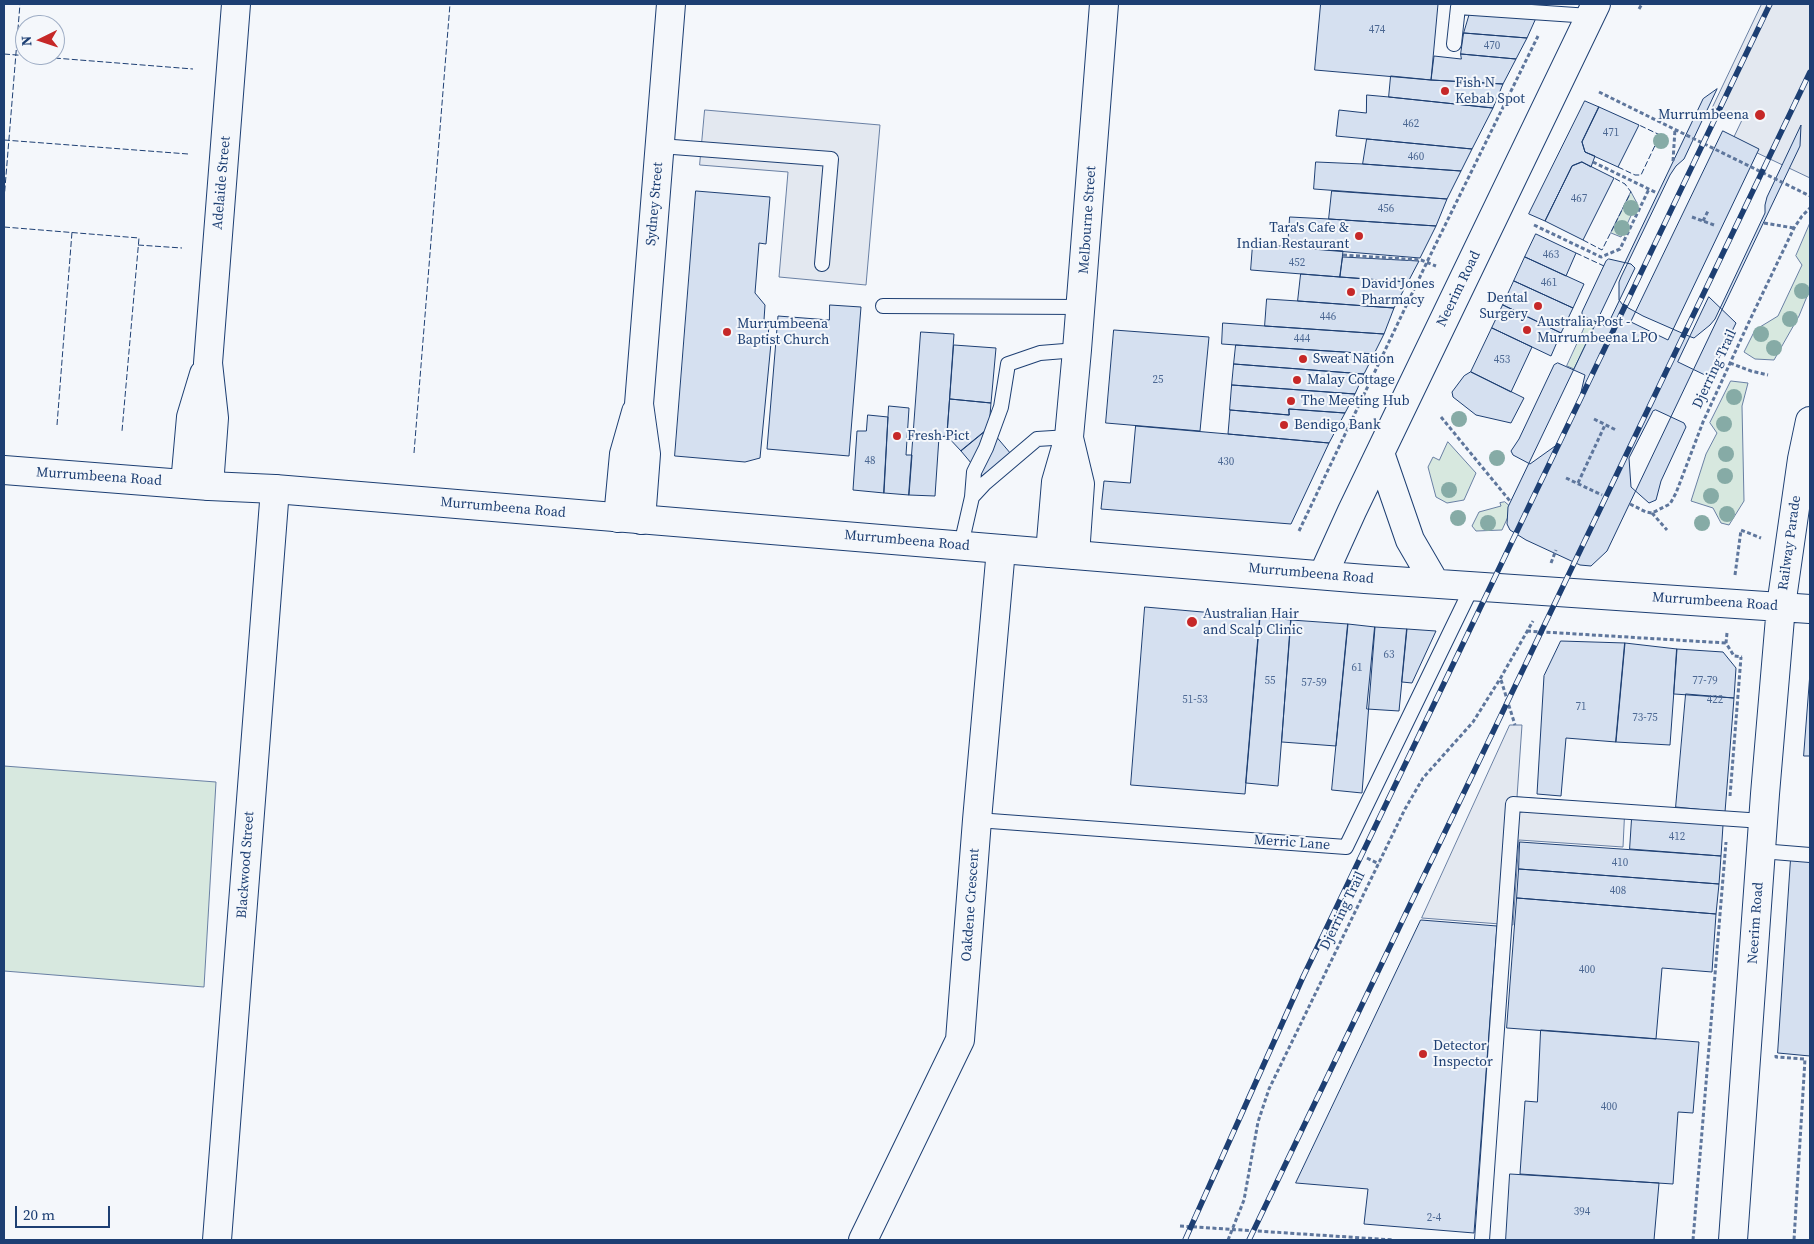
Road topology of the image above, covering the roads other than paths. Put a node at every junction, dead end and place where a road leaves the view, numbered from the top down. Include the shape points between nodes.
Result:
1 (236, 4) edge
2 (671, 4) edge
3 (1104, 4) edge
4 (1593, 10) edge
5 (1454, 44) dead end
6 (660, 146) junction
7 (822, 264) dead end
8 (883, 306) dead end
9 (1081, 308) junction
10 (1078, 350) junction
11 (1810, 421) edge
12 (1069, 437) junction
13 (1380, 453) junction
14 (4, 470) edge
15 (197, 485) junction
16 (275, 489) junction
17 (972, 497) junction
18 (629, 519) junction
19 (961, 545) junction
20 (1001, 549) junction
21 (1062, 554) junction
22 (1323, 575) junction
23 (1435, 583) junction
24 (1473, 585) junction
25 (1781, 606) junction
26 (1810, 609) edge
27 (977, 820) junction
28 (1764, 821) junction
29 (1761, 850) junction
30 (1810, 856) edge
31 (218, 1240) edge
32 (863, 1240) edge
33 (1482, 1240) edge
34 (1733, 1240) edge

1 - 15 street, Adelaide Street via 208,363 214,418
2 - 6 street, Sydney Street
3 - 9 street, Melbourne Street
4 - 5 lane via 1549,14 1458,7
4 - 13 street, Neerim Road
6 - 7 lane via 831,159
6 - 18 street, Sydney Street via 639,404 646,454
8 - 9 lane
9 - 10 street, Melbourne Street
10 - 12 street, Melbourne Street
10 - 17 lane via 1040,353 1008,364 1001,406 974,472
11 - 25 street, Railway Parade
12 - 17 lane via 1037,439
12 - 21 street, Melbourne Street via 1056,482
13 - 22 street, Neerim Road
13 - 23 street via 1410,540
14 - 15 street, Murrumbeena Road
15 - 16 street, Murrumbeena Road
16 - 18 street, Murrumbeena Road
16 - 31 street, Blackwood Street
17 - 19 lane
18 - 19 street, Murrumbeena Road
19 - 20 street, Murrumbeena Road
20 - 21 street, Murrumbeena Road
20 - 27 street, Oakdene Crescent
21 - 22 street, Murrumbeena Road
22 - 23 street, Murrumbeena Road
23 - 24 street, Murrumbeena Road
24 - 25 street, Murrumbeena Road
24 - 27 lane, Merric Lane via 1346,847
25 - 26 street, Murrumbeena Road
25 - 28 street, Neerim Road
27 - 32 street, Oakdene Crescent via 960,1040
28 - 29 street, Neerim Road
28 - 33 lane via 1513,804
29 - 30 lane
29 - 34 street, Neerim Road

